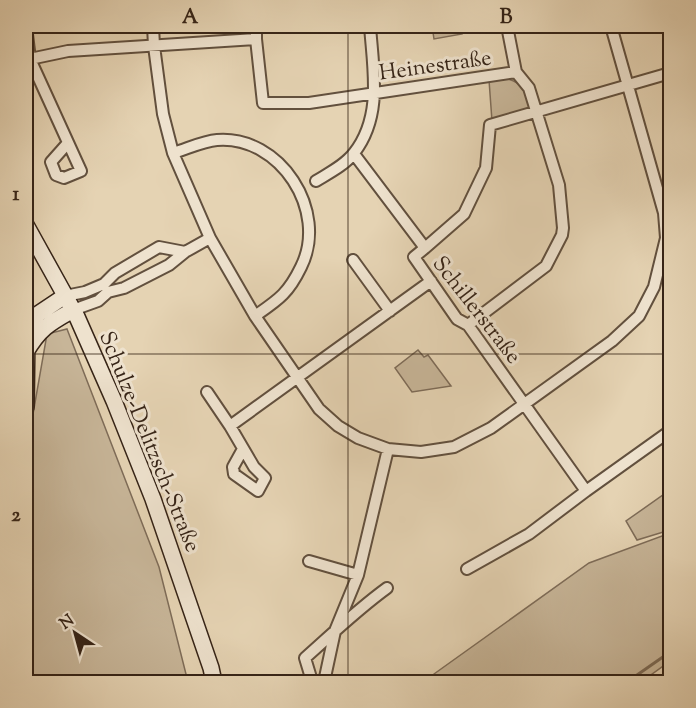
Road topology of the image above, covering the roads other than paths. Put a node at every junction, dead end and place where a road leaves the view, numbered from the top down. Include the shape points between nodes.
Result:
1 (26, 26) edge
2 (153, 26) edge
3 (256, 26) edge
4 (370, 26) edge
5 (507, 26) edge
6 (611, 26) edge
7 (256, 39) junction
8 (154, 46) junction
9 (30, 59) junction
10 (516, 72) junction
11 (670, 73) edge
12 (627, 85) junction
13 (375, 92) junction
14 (536, 110) junction
15 (67, 144) dead end
16 (173, 153) junction
17 (354, 154) junction
18 (316, 181) dead end
19 (26, 225) edge
20 (210, 238) junction
21 (668, 239) edge
22 (425, 248) junction
23 (185, 252) junction
24 (353, 260) dead end
25 (430, 281) junction
26 (106, 288) junction
27 (69, 303) junction
28 (390, 311) junction
29 (255, 316) junction
30 (468, 325) junction
31 (26, 352) edge
32 (296, 377) junction
33 (207, 392) dead end
34 (525, 404) junction
35 (26, 407) edge
36 (230, 426) junction
37 (670, 430) edge
38 (388, 448) junction
39 (243, 449) dead end
40 (586, 491) junction
41 (309, 561) dead end
42 (467, 569) dead end
43 (358, 575) junction
44 (387, 588) dead end
45 (214, 682) edge

1 - 9 street
2 - 8 street
3 - 7 street, Heinestraße
4 - 13 street
5 - 10 street
6 - 12 street
7 - 8 street
7 - 13 street, Heinestraße via 263,103 309,103
8 - 9 street via 68,51
8 - 16 street via 163,114
9 - 15 street
10 - 13 street, Heinestraße
10 - 14 street, Heinestraße via 529,88
11 - 12 street
12 - 14 street
12 - 21 street
13 - 17 street via 371,122
14 - 22 street via 490,125 486,168 464,214
14 - 30 street, Heinestraße via 559,185 562,235 546,266
16 - 20 street
16 - 29 street via 217,140 252,144 283,167 299,190 311,230 303,266 286,294
17 - 18 street
17 - 22 street, Schillerstraße
19 - 27 main road, Schulze-Delitzsch-Straße
20 - 23 street
20 - 29 street
21 - 34 street via 654,286 639,316 612,341
22 - 25 street, Schillerstraße via 414,257
23 - 26 street via 169,265 124,288
23 - 26 street via 159,247 115,273
24 - 28 street
25 - 28 street
25 - 30 street, Schillerstraße via 458,319
26 - 27 street via 98,301
27 - 31 main road via 37,334
27 - 45 main road, Schulze-Delitzsch-Straße via 153,499
28 - 32 street
29 - 32 street
30 - 34 street, Schillerstraße
31 - 35 main road
32 - 36 street
32 - 38 street via 319,409 338,426
33 - 36 street
34 - 38 street via 454,447 421,452
34 - 40 street, Schillerstraße
36 - 39 street
37 - 40 street
38 - 43 street
40 - 42 street via 529,534
41 - 43 street
43 - 44 street via 335,631

